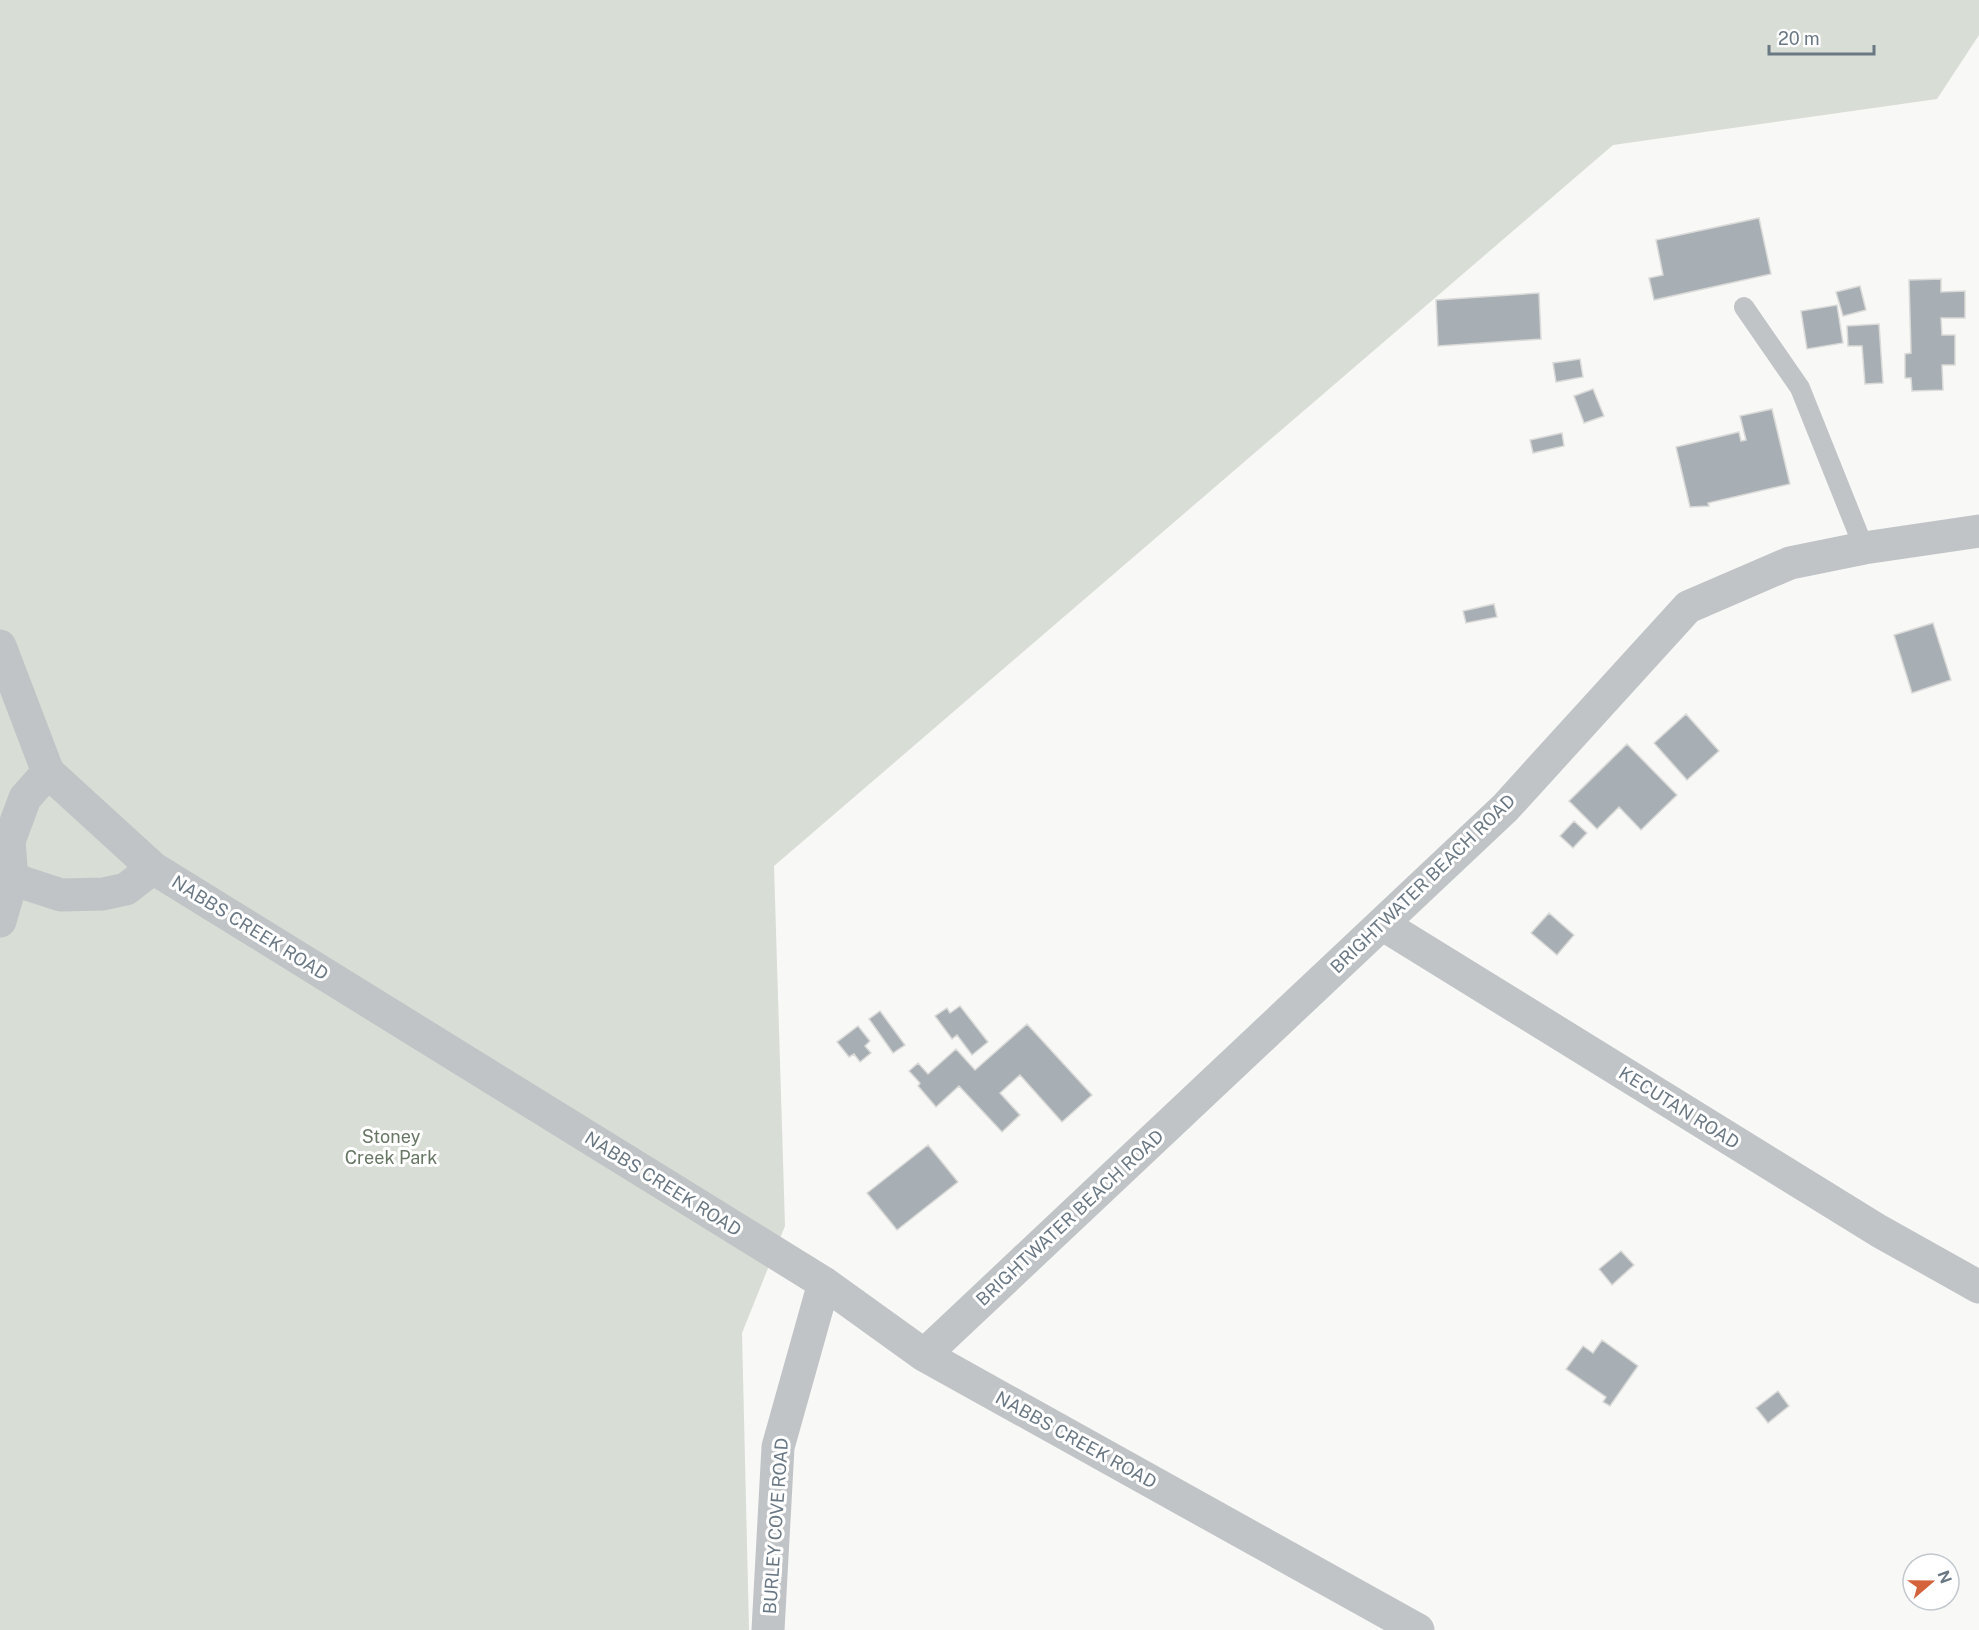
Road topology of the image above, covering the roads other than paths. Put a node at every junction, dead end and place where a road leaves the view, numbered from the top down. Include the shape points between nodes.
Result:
1 (1744, 307) dead end
2 (1979, 531) edge
3 (1864, 548) junction
4 (0, 646) edge
5 (48, 772) junction
6 (153, 868) junction
7 (6, 882) edge
8 (0, 921) edge
9 (1382, 924) junction
10 (824, 1283) junction
11 (1979, 1287) edge
12 (924, 1355) junction
13 (768, 1630) edge
14 (1418, 1630) edge

1 - 3 lane via 1800,388
2 - 3 street, BRIGHTWATER BEACH ROAD
3 - 9 street, BRIGHTWATER BEACH ROAD via 1790,563 1688,607 1504,808
4 - 5 street, NABBS CREEK ROAD
5 - 6 street, NABBS CREEK ROAD
5 - 7 street via 25,798 9,841
6 - 7 street via 126,889 103,894 61,895
6 - 10 street, NABBS CREEK ROAD
7 - 8 street
9 - 11 street, KECUTAN ROAD via 1879,1231
9 - 12 street, BRIGHTWATER BEACH ROAD
10 - 12 street, NABBS CREEK ROAD
10 - 13 street, BURLEY COVE ROAD via 778,1447
12 - 14 street, NABBS CREEK ROAD

